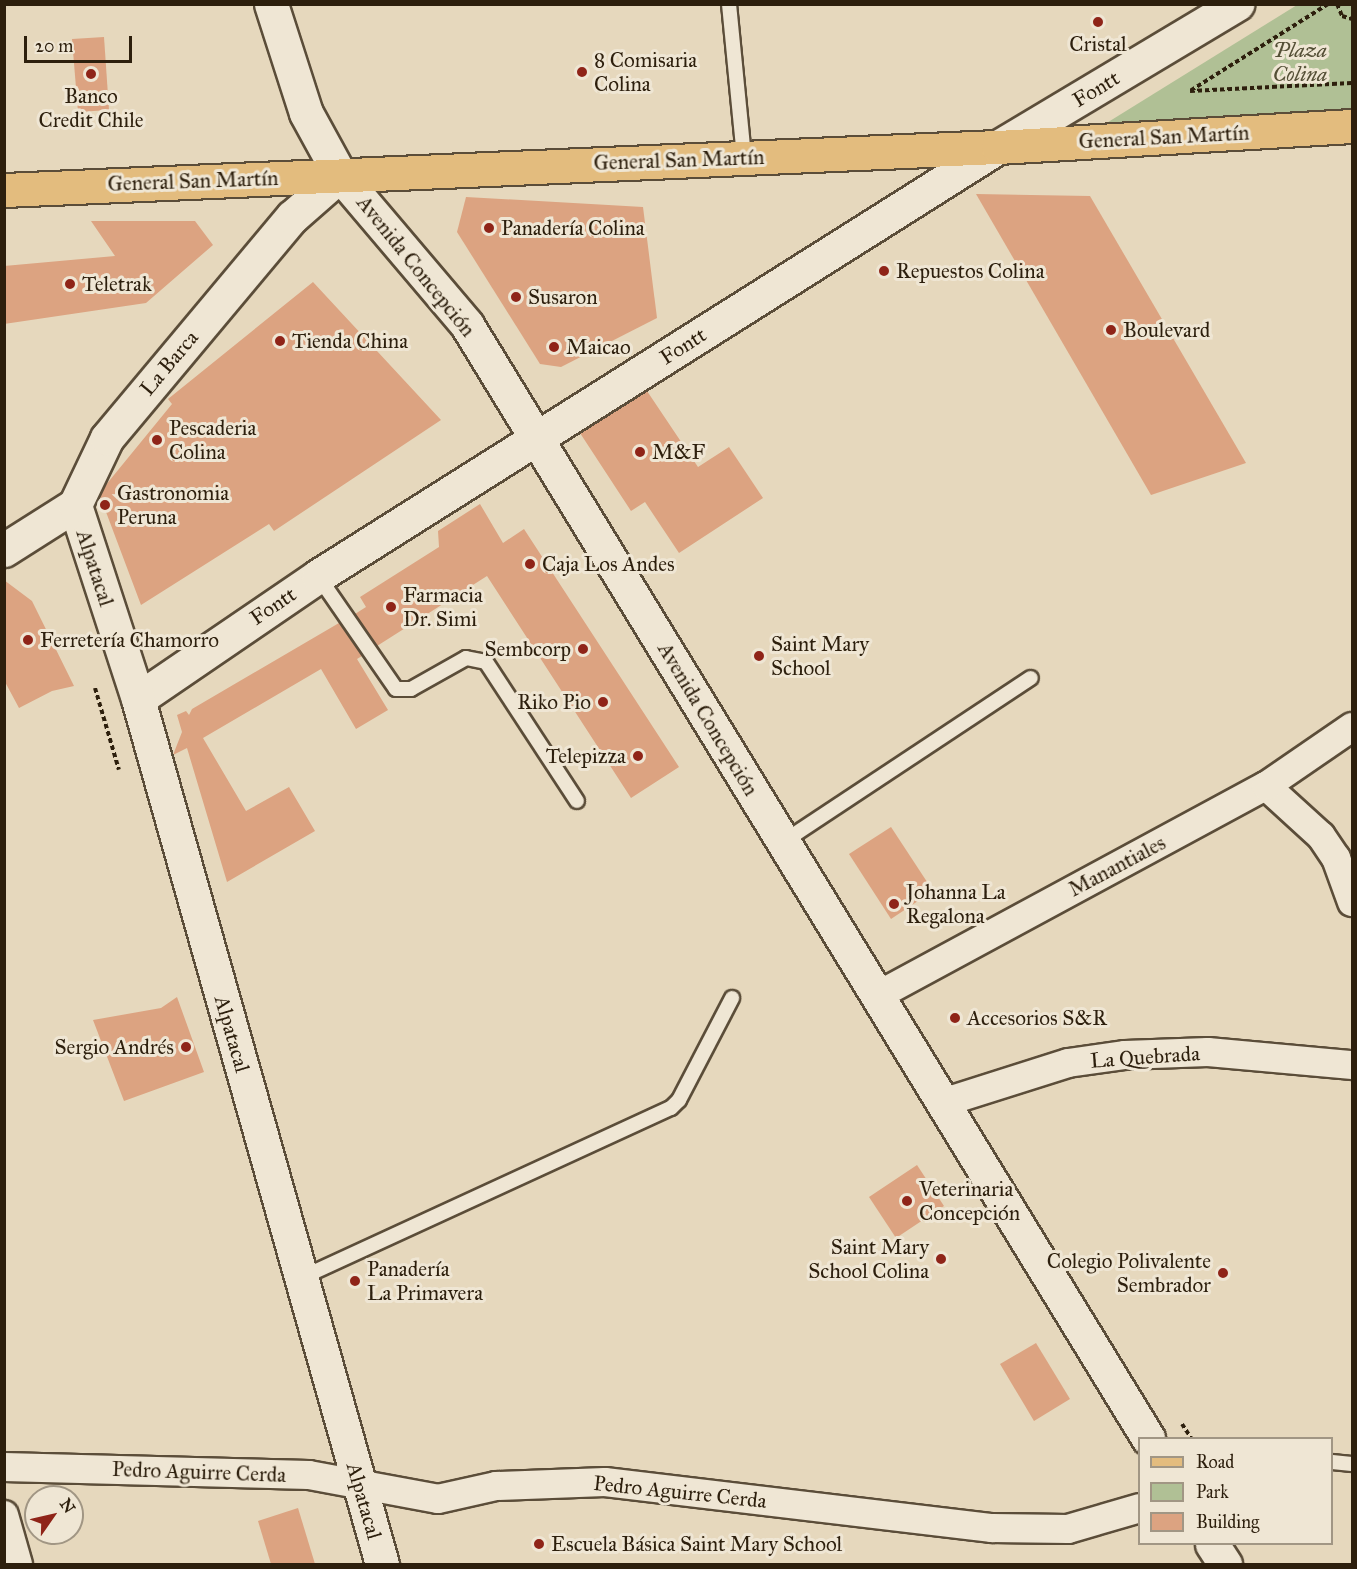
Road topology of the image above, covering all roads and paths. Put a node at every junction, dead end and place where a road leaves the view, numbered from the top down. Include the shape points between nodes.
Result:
1 (271, 4) edge
2 (729, 4) edge
3 (1237, 4) edge
4 (1328, 4) edge
5 (1337, 4) edge
6 (1353, 18) edge
7 (1353, 83) edge
8 (1353, 126) edge
9 (998, 147) junction
10 (744, 157) junction
11 (340, 175) junction
12 (4, 189) edge
13 (537, 438) junction
14 (75, 505) junction
15 (4, 550) edge
16 (318, 576) junction
17 (1031, 678) dead end
18 (138, 699) junction
19 (1353, 727) edge
20 (1266, 786) junction
21 (577, 801) dead end
22 (783, 842) junction
23 (1353, 902) edge
24 (877, 996) junction
25 (732, 998) dead end
26 (1353, 1065) edge
27 (942, 1102) junction
28 (301, 1278) junction
29 (1147, 1437) edge
30 (1333, 1462) edge
31 (1353, 1464) edge
32 (4, 1467) edge
33 (360, 1487) junction
34 (1138, 1509) edge
35 (4, 1515) edge
36 (1213, 1545) edge
37 (18, 1564) edge
38 (382, 1564) edge
39 (1225, 1564) edge

1 - 11 main road, Avenida Concepción via 306,112
2 - 10 lane
3 - 9 main road, Fontt
4 - 7 path via 1190,91
5 - 6 path via 1342,16
8 - 9 main road, General San Martín
9 - 10 main road, General San Martín
9 - 13 main road, Fontt
10 - 11 main road, General San Martín
11 - 12 main road, General San Martín
11 - 13 main road, Avenida Concepción via 467,325
11 - 14 main road, La Barca via 292,217 107,438
13 - 16 main road, Fontt
13 - 22 main road, Avenida Concepción
14 - 15 main road
14 - 18 main road, Alpatacal
16 - 18 main road, Fontt
16 - 21 lane via 396,689 411,689 466,658 486,662
17 - 22 lane
18 - 28 main road, Alpatacal
19 - 20 street, Manantiales
20 - 23 street via 1321,836 1336,858
20 - 24 street, Manantiales
22 - 24 main road, Avenida Concepción
24 - 27 main road, Avenida Concepción
25 - 28 lane via 679,1100 671,1108
26 - 27 street, La Quebrada via 1208,1052 1125,1055 1068,1063
27 - 29 main road, Avenida Concepción
28 - 33 main road, Alpatacal
30 - 31 lane
32 - 33 street, Pedro Aguirre Cerda via 309,1475
33 - 34 street, Pedro Aguirre Cerda via 438,1499 496,1486 605,1482 992,1528 1068,1529
33 - 38 main road, Alpatacal
35 - 37 street
36 - 39 main road

